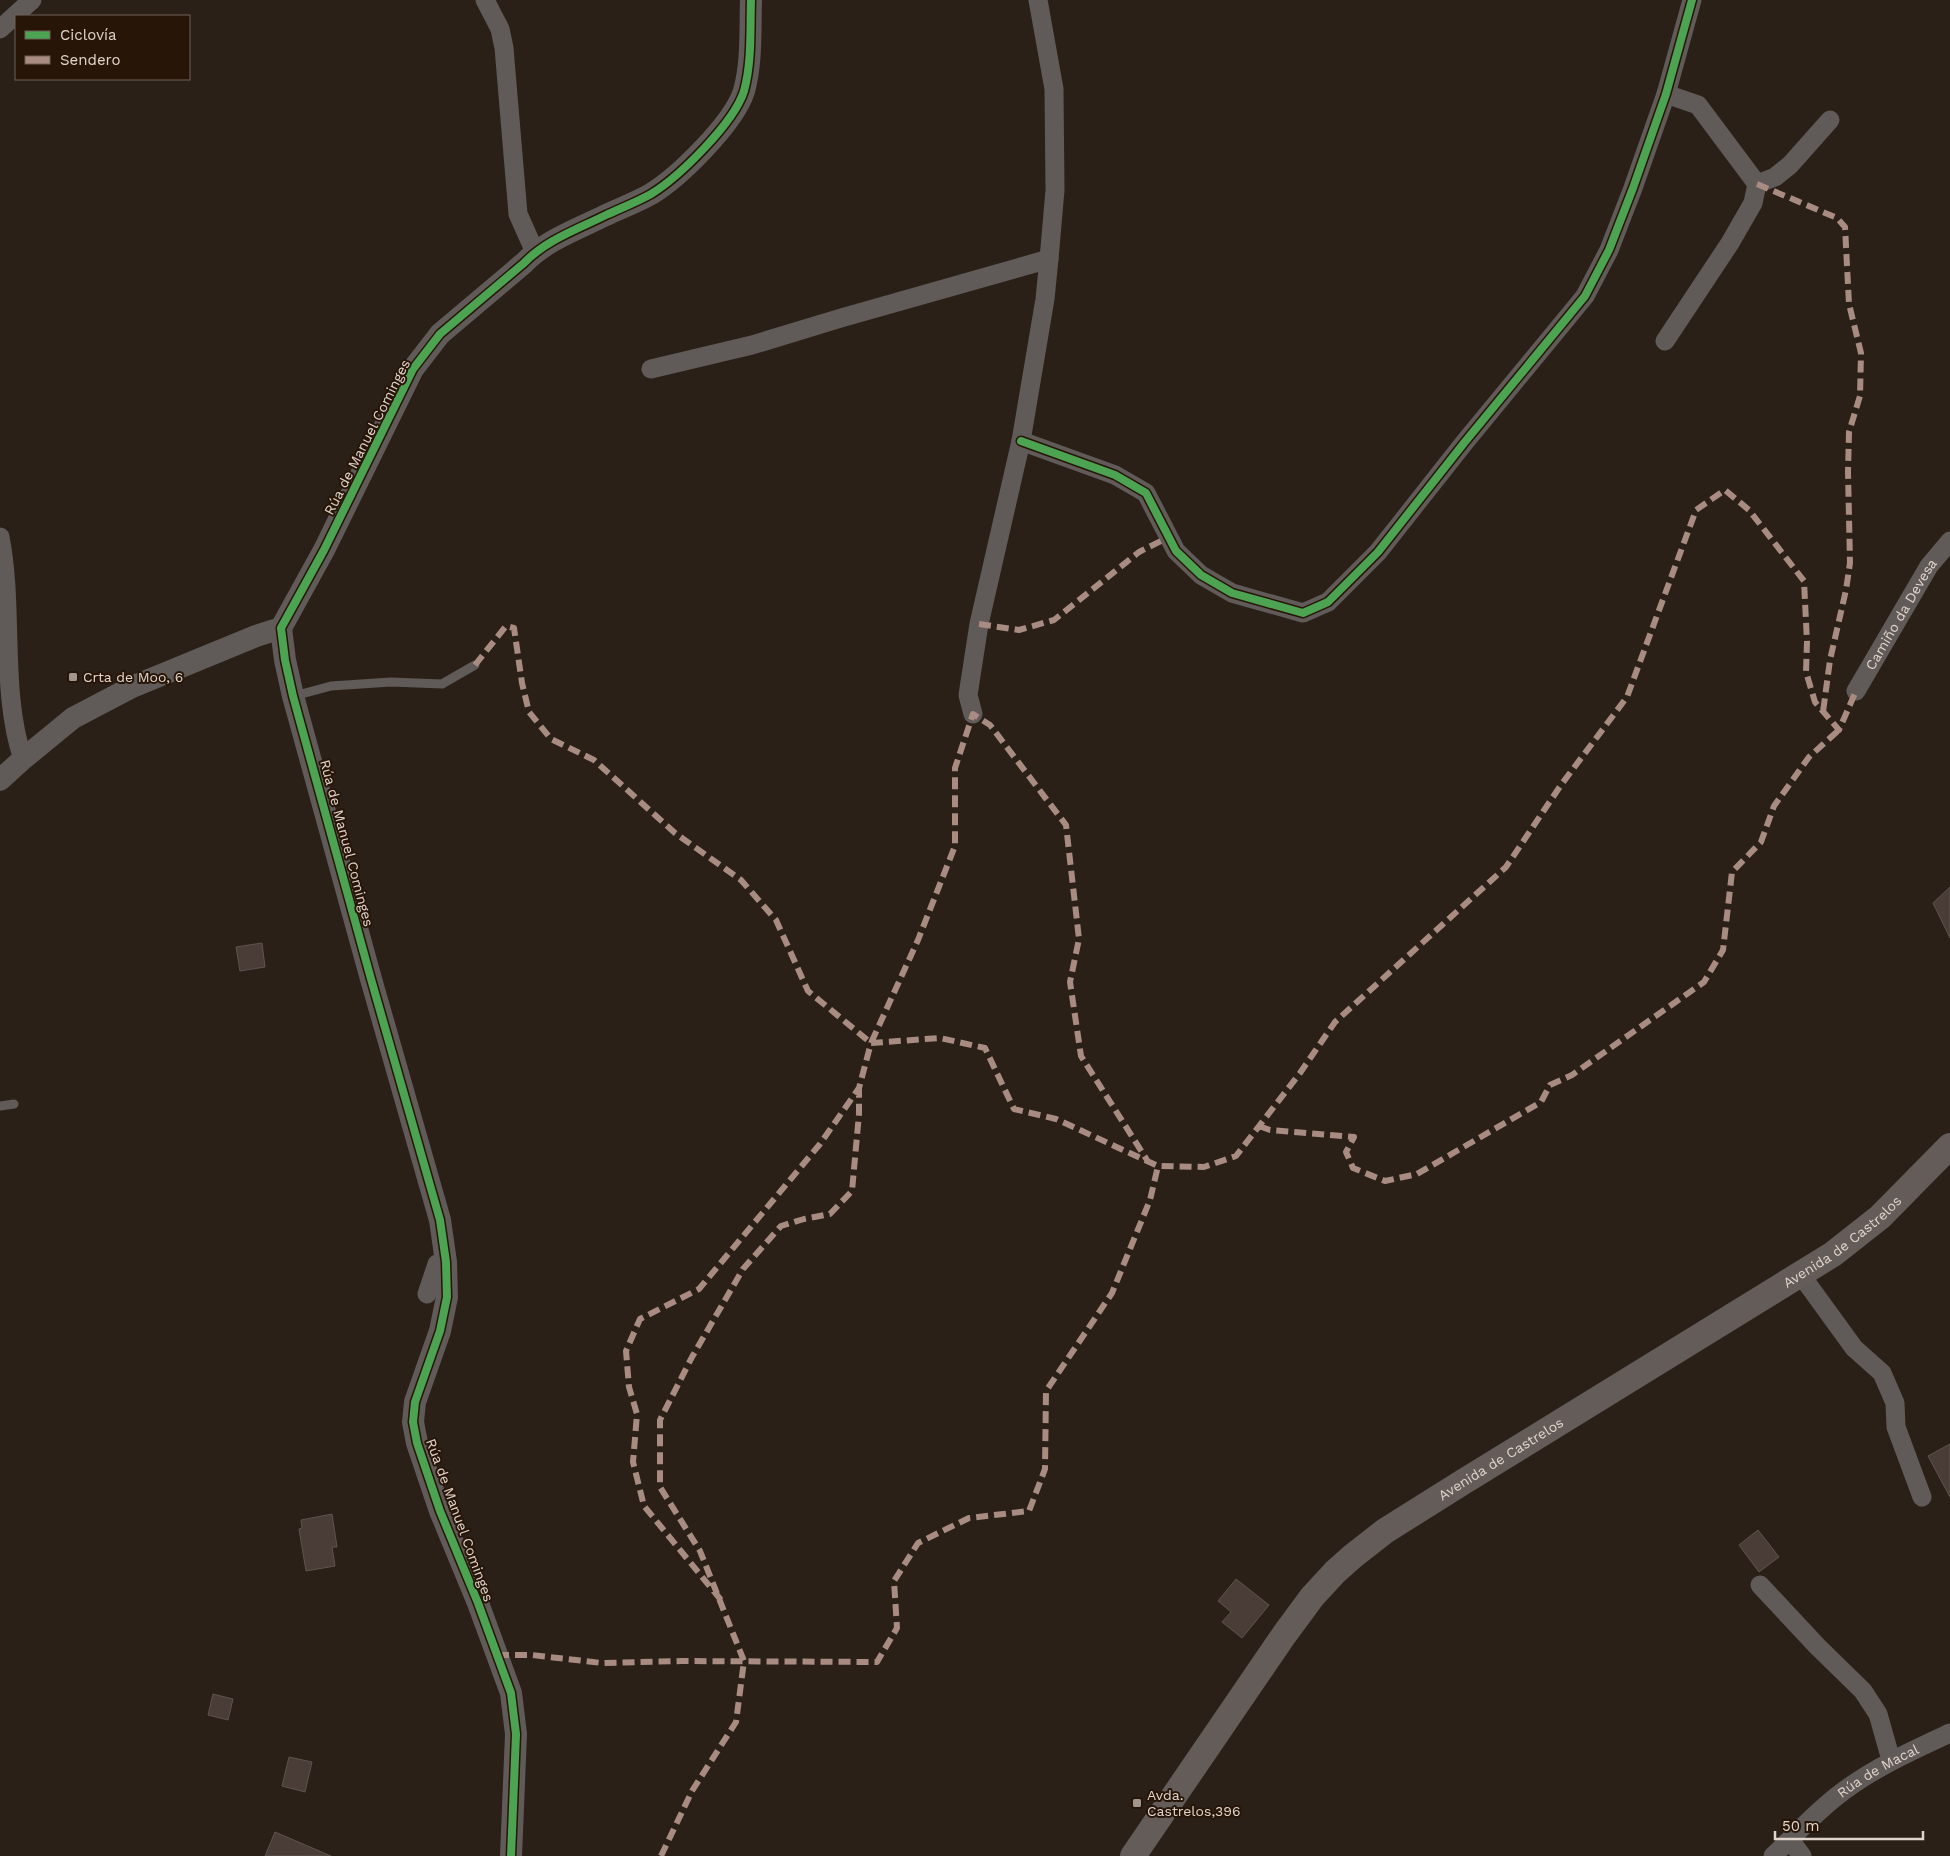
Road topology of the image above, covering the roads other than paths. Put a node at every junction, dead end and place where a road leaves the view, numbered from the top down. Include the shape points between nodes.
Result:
1 (32, 0) edge
2 (485, 0) edge
3 (751, 0) edge
4 (1038, 0) edge
5 (1692, 0) edge
6 (15, 15) edge
7 (15, 15) edge
8 (0, 29) edge
9 (1666, 94) junction
10 (1830, 120) dead end
11 (1757, 184) junction
12 (535, 252) junction
13 (1049, 259) junction
14 (1665, 341) dead end
15 (651, 369) dead end
16 (1021, 441) junction
17 (1950, 541) edge
18 (0, 542) edge
19 (281, 628) junction
20 (475, 665) dead end
21 (1856, 691) dead end
22 (293, 696) junction
23 (973, 714) dead end
24 (22, 758) junction
25 (0, 780) edge
26 (14, 1104) dead end
27 (0, 1106) edge
28 (1950, 1146) edge
29 (446, 1262) junction
30 (1801, 1275) junction
31 (427, 1294) dead end
32 (1922, 1497) dead end
33 (1760, 1585) dead end
34 (1950, 1733) edge
35 (1891, 1760) junction
36 (1790, 1840) junction
37 (511, 1856) edge
38 (1133, 1856) edge
39 (1773, 1856) edge
40 (1802, 1856) edge

1 - 7 street
2 - 12 street via 500,29 504,48 518,214
3 - 12 street, Rúa de Manuel Cominges via 749,66 744,92 720,132 667,183
4 - 13 street via 1054,89 1055,190
5 - 9 street
6 - 8 street
9 - 11 street via 1698,104
9 - 16 street via 1609,250 1585,296 1378,552 1328,602 1302,613 1232,593 1201,575 1176,551 1146,493 1115,475
10 - 11 street via 1790,165 1775,177
11 - 14 street via 1749,211
12 - 19 street, Rúa de Manuel Cominges via 440,334 413,369 324,550
13 - 15 street via 752,345
13 - 16 street
16 - 23 street via 979,624 968,695
17 - 21 street, Camiño da Devesa via 1929,566
18 - 24 street via 4,565 3,673 11,732
19 - 22 street, Rúa de Manuel Cominges
19 - 24 street via 132,687 74,718
20 - 22 lane via 442,684 390,682 331,686
22 - 29 street, Rúa de Manuel Cominges via 440,1220
24 - 25 street
26 - 27 lane
28 - 30 main road, Avenida de Castrelos via 1862,1232
29 - 31 street via 437,1264
29 - 37 street, Rúa de Manuel Cominges via 448,1298 415,1402 413,1422 440,1510 511,1693 516,1734
30 - 32 street via 1854,1348 1882,1373 1895,1403 1896,1427
30 - 38 main road, Avenida de Castrelos via 1463,1482 1353,1556 1312,1597 1284,1635
33 - 35 street via 1863,1691 1878,1714
34 - 35 street, Rúa de Macal
35 - 36 street, Rúa de Macal via 1837,1796
36 - 39 street, Rúa de Macal
36 - 40 street

